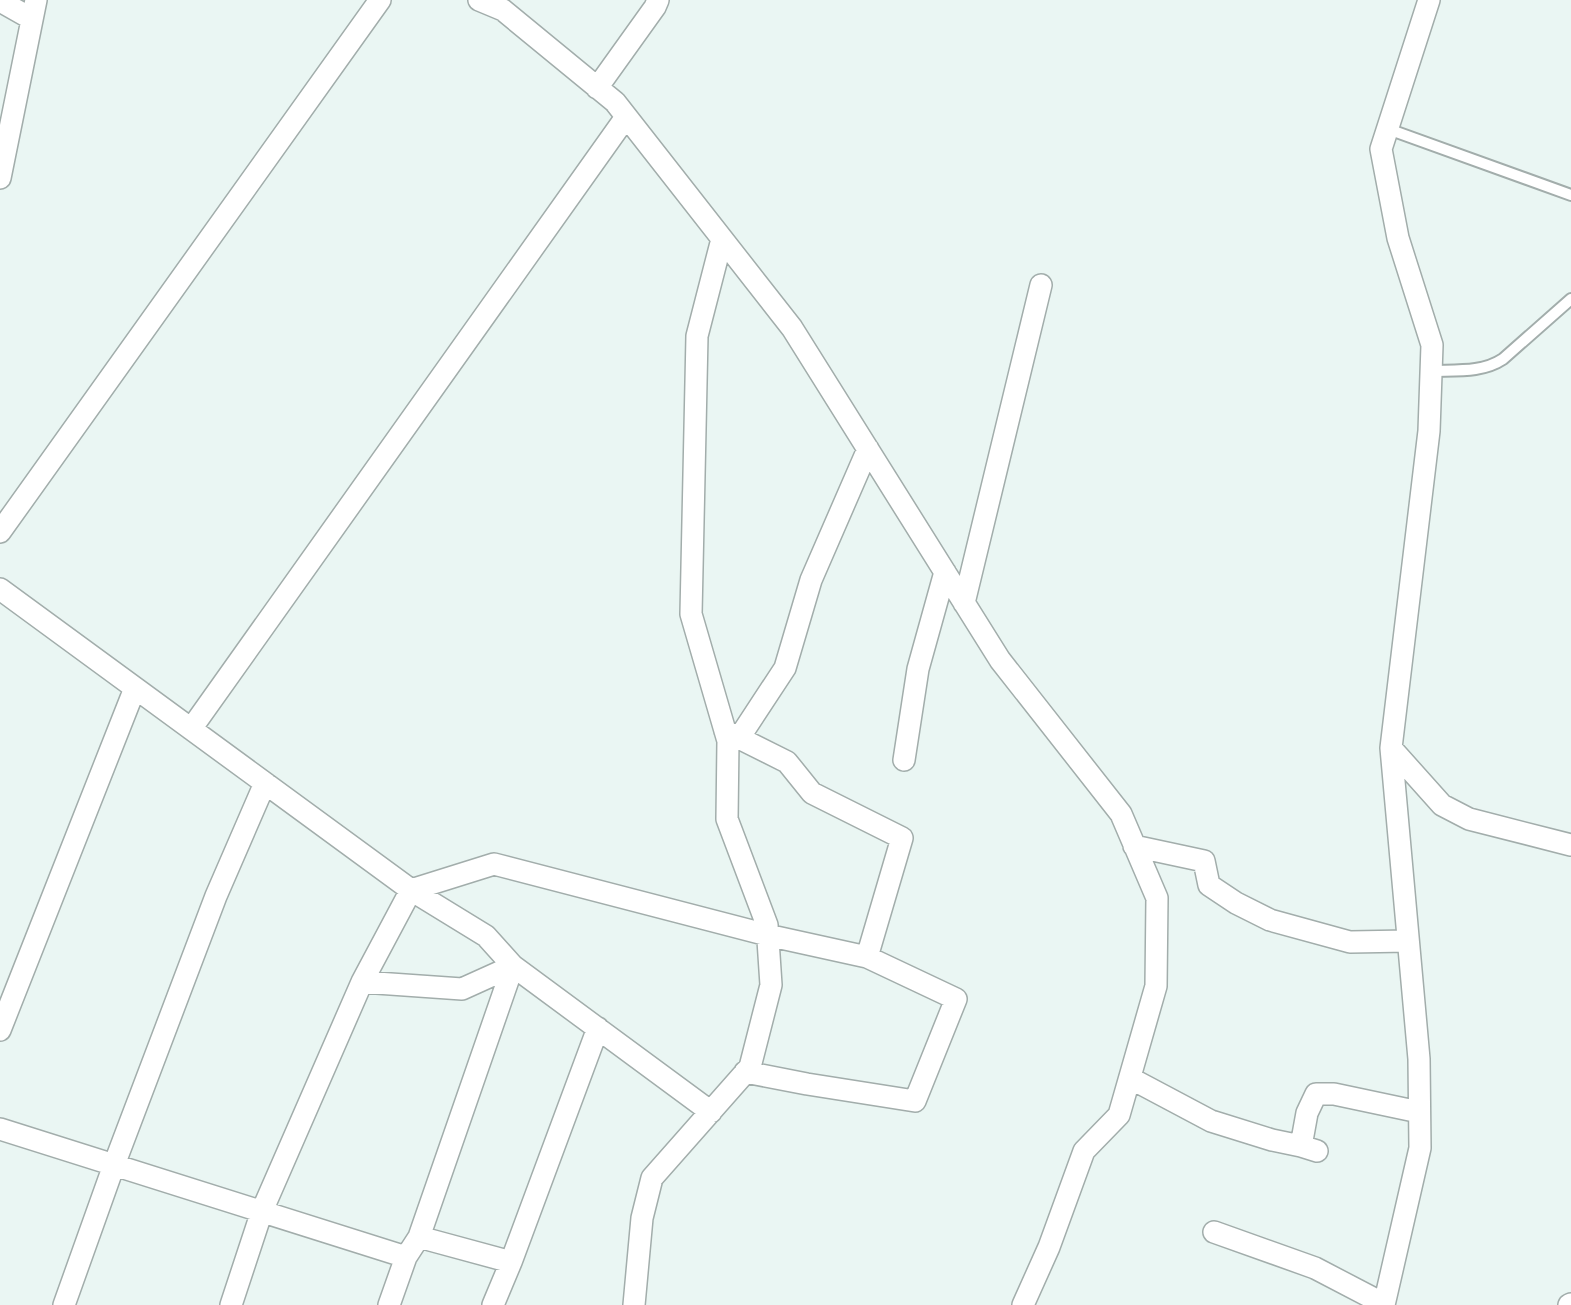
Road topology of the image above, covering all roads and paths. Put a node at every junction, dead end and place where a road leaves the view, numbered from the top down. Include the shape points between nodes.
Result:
1 (380, 0) edge
2 (479, 0) edge
3 (658, 0) edge
4 (1430, 0) edge
5 (0, 1) edge
6 (34, 9) edge
7 (597, 88) junction
8 (626, 117) junction
9 (1388, 129) junction
10 (0, 178) edge
11 (1571, 195) edge
12 (722, 239) junction
13 (1041, 285) dead end
14 (1571, 299) edge
15 (1431, 371) junction
16 (868, 449) junction
17 (0, 532) edge
18 (945, 572) junction
19 (0, 589) edge
20 (964, 603) junction
21 (135, 688) junction
22 (191, 729) junction
23 (732, 735) junction
24 (1391, 748) junction
25 (904, 760) dead end
26 (265, 783) junction
27 (1571, 845) edge
28 (1134, 846) junction
29 (411, 890) junction
30 (767, 935) junction
31 (1408, 941) junction
32 (867, 957) junction
33 (513, 966) junction
34 (362, 981) junction
35 (598, 1028) junction
36 (0, 1030) edge
37 (745, 1072) junction
38 (1130, 1078) junction
39 (711, 1112) junction
40 (1419, 1112) junction
41 (0, 1129) edge
42 (114, 1165) junction
43 (262, 1211) junction
44 (1214, 1232) dead end
45 (419, 1237) junction
46 (406, 1257) junction
47 (511, 1262) junction
48 (1384, 1304) edge
49 (64, 1305) edge
50 (231, 1305) edge
51 (389, 1305) edge
52 (493, 1305) edge
53 (634, 1305) edge
54 (1023, 1305) edge

1 - 17 street
2 - 7 street via 503,10
3 - 7 street
4 - 9 street
5 - 6 street
6 - 10 street
7 - 8 street
8 - 12 street
8 - 22 street
9 - 11 lane
9 - 15 street via 1382,149 1398,237 1432,345
12 - 16 street via 792,328
12 - 23 street via 697,336 691,614
13 - 20 street
14 - 15 lane via 1493,366
15 - 24 street via 1429,430
16 - 18 street
16 - 23 street via 811,580 785,668
18 - 20 street
18 - 25 street via 918,669
19 - 21 street
20 - 28 street via 1000,660 1121,814
21 - 22 street
21 - 36 street
22 - 26 street
23 - 30 street via 728,741 727,819 767,925
23 - 32 street via 787,762 812,793 902,838
24 - 27 street via 1442,806 1469,819
24 - 31 street
26 - 29 street
26 - 42 street via 216,896
28 - 31 street via 1204,861 1209,885 1270,920 1350,942
28 - 38 street via 1158,898 1156,986
29 - 30 street via 494,864
29 - 33 street via 486,936
29 - 34 street
30 - 32 street
30 - 37 street via 771,986 750,1066
31 - 40 street via 1419,1059
32 - 37 street via 956,999 915,1101
33 - 34 street via 462,989
33 - 35 street
33 - 45 street
34 - 43 street
35 - 39 street
35 - 47 street
37 - 39 street
38 - 40 street via 1211,1121 1309,1149 1307,1113 1316,1094 1334,1094
38 - 54 street via 1119,1115 1084,1151
39 - 53 street via 652,1178 642,1218
40 - 48 street via 1420,1148
41 - 42 street
42 - 43 street
42 - 49 street
43 - 46 street
43 - 50 street
44 - 48 street via 1315,1268
45 - 46 street
45 - 47 street
46 - 51 street
47 - 52 street

